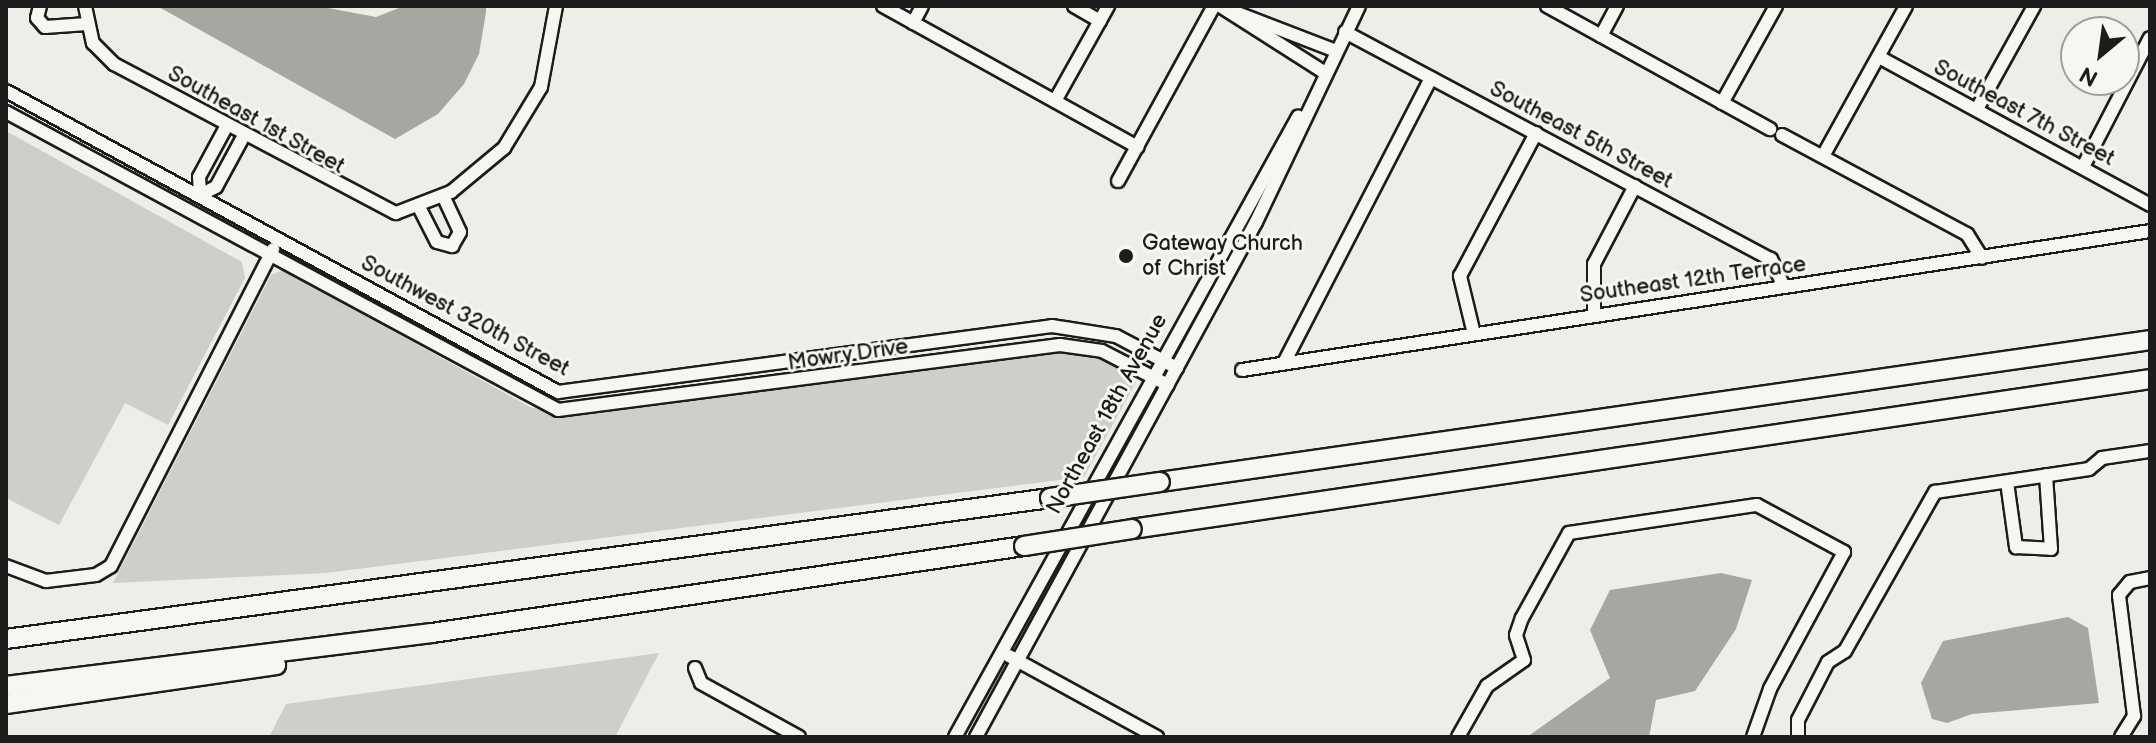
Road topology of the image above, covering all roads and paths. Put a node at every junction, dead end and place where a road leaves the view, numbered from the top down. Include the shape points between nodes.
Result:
1 (40, 6) edge
2 (556, 6) edge
3 (883, 6) edge
4 (922, 6) edge
5 (1074, 6) edge
6 (1108, 6) edge
7 (1359, 6) edge
8 (1547, 6) edge
9 (1617, 6) edge
10 (1776, 6) edge
11 (1906, 6) edge
12 (2034, 6) edge
13 (1221, 7) edge
14 (86, 14) edge
15 (1100, 21) junction
16 (913, 23) junction
17 (1345, 32) junction
18 (1601, 36) junction
19 (2150, 38) edge
20 (1336, 51) junction
21 (1879, 57) junction
22 (1325, 73) junction
23 (1431, 78) junction
24 (6, 91) edge
25 (1055, 101) junction
26 (1722, 103) junction
27 (1977, 109) junction
28 (6, 112) edge
29 (226, 127) junction
30 (1536, 133) junction
31 (243, 137) junction
32 (1137, 147) junction
33 (211, 156) junction
34 (1823, 156) junction
35 (228, 165) junction
36 (2083, 167) junction
37 (1118, 181) dead end
38 (1635, 186) junction
39 (200, 195) junction
40 (440, 198) junction
41 (2150, 205) edge
42 (419, 207) junction
43 (189, 214) junction
44 (2150, 231) edge
45 (278, 239) junction
46 (269, 256) junction
47 (1982, 258) junction
48 (1783, 285) junction
49 (1594, 314) junction
50 (1474, 334) junction
51 (2150, 340) edge
52 (1161, 359) junction
53 (1285, 361) junction
54 (1177, 368) junction
55 (1242, 370) dead end
56 (1151, 376) junction
57 (2150, 379) edge
58 (1168, 385) junction
59 (528, 398) joint
60 (2150, 451) edge
61 (2046, 475) junction
62 (2007, 482) junction
63 (6, 566) edge
64 (2150, 578) edge
65 (88, 630) junction
66 (6, 633) edge
67 (432, 633) junction
68 (6, 639) edge
69 (1000, 651) junction
70 (1016, 660) junction
71 (695, 668) dead end
72 (6, 686) edge
73 (6, 704) edge
74 (799, 737) edge
75 (955, 737) edge
76 (976, 737) edge
77 (1157, 737) edge
78 (1458, 737) edge
79 (1753, 737) edge
80 (1798, 737) edge
81 (2121, 737) edge

1 - 14 street via 38,20 47,28
2 - 40 street, Southeast 1st Street via 548,66 528,113 493,159
3 - 16 street
4 - 16 street
5 - 15 street
6 - 15 street
7 - 17 street, Northeast 18th Avenue
8 - 18 street
9 - 18 street
10 - 26 street
11 - 21 street
12 - 27 street
13 - 20 street
13 - 22 street
13 - 32 street
14 - 29 street, Southeast 1st Street via 110,62
15 - 25 street
16 - 25 street
17 - 20 street, Northeast 18th Avenue
17 - 23 street, Southeast 5th Street
18 - 26 street
19 - 36 street
20 - 22 street, Northeast 18th Avenue
21 - 27 street, Southeast 7th Street
21 - 34 street
22 - 52 street, Northeast 18th Avenue
22 - 54 street, Northeast 18th Avenue
23 - 30 street, Southeast 5th Street
23 - 53 street
24 - 39 street, Southwest 320th Street
25 - 32 street
26 - 34 street
27 - 36 street, Southeast 7th Street
28 - 43 street, Southwest 320th Street
29 - 31 street, Southeast 1st Street
29 - 33 street
30 - 38 street, Southeast 5th Street
30 - 50 street via 1460,276
31 - 35 street
31 - 42 street, Southeast 1st Street via 381,211
32 - 37 street
33 - 35 street
33 - 39 street via 199,177
34 - 47 street via 1967,234
35 - 39 street via 216,187
36 - 41 street, Southeast 7th Street
38 - 48 street, Southeast 5th Street via 1771,259
38 - 49 street via 1594,264
39 - 43 street
39 - 45 street, Southwest 320th Street
40 - 42 street, Southeast 1st Street
40 - 42 street via 460,232 452,246 437,242
43 - 46 street, Southwest 320th Street
44 - 47 street, Southeast 12th Terrace
45 - 46 street
45 - 52 street, Southwest 320th Street via 558,392 1052,326 1116,336
46 - 59 street, Southwest 320th Street
46 - 63 street via 111,566 96,575 46,581
47 - 48 street, Southeast 12th Terrace
48 - 49 street, Southeast 12th Terrace
49 - 50 street, Southeast 12th Terrace
50 - 53 street, Southeast 12th Terrace
51 - 65 highway, bridge
52 - 54 street, Southwest 320th Street
52 - 56 street, Northeast 18th Avenue
53 - 55 street, Southeast 12th Terrace
54 - 58 street, Northeast 18th Avenue
56 - 58 street, Mowry Drive
56 - 59 street, Mowry Drive via 1102,351 1060,345 598,409 558,410
56 - 69 street, Northeast 18th Avenue
57 - 67 highway, bridge
58 - 70 street, Northeast 18th Avenue
60 - 61 street
61 - 62 street
61 - 62 street via 2051,549 2016,547
62 - 80 street via 1935,492 1845,651 1828,662 1798,720
64 - 81 street via 2130,582 2119,595 2134,716
65 - 66 highway
65 - 68 highway
67 - 72 highway
67 - 73 highway via 388,647
69 - 70 street
69 - 75 street, Northeast 18th Avenue
70 - 76 street, Northeast 18th Avenue
70 - 77 street
71 - 74 street via 701,683
78 - 79 street via 1487,686 1524,660 1516,635 1522,618 1569,533 1757,505 1844,552 1770,689

